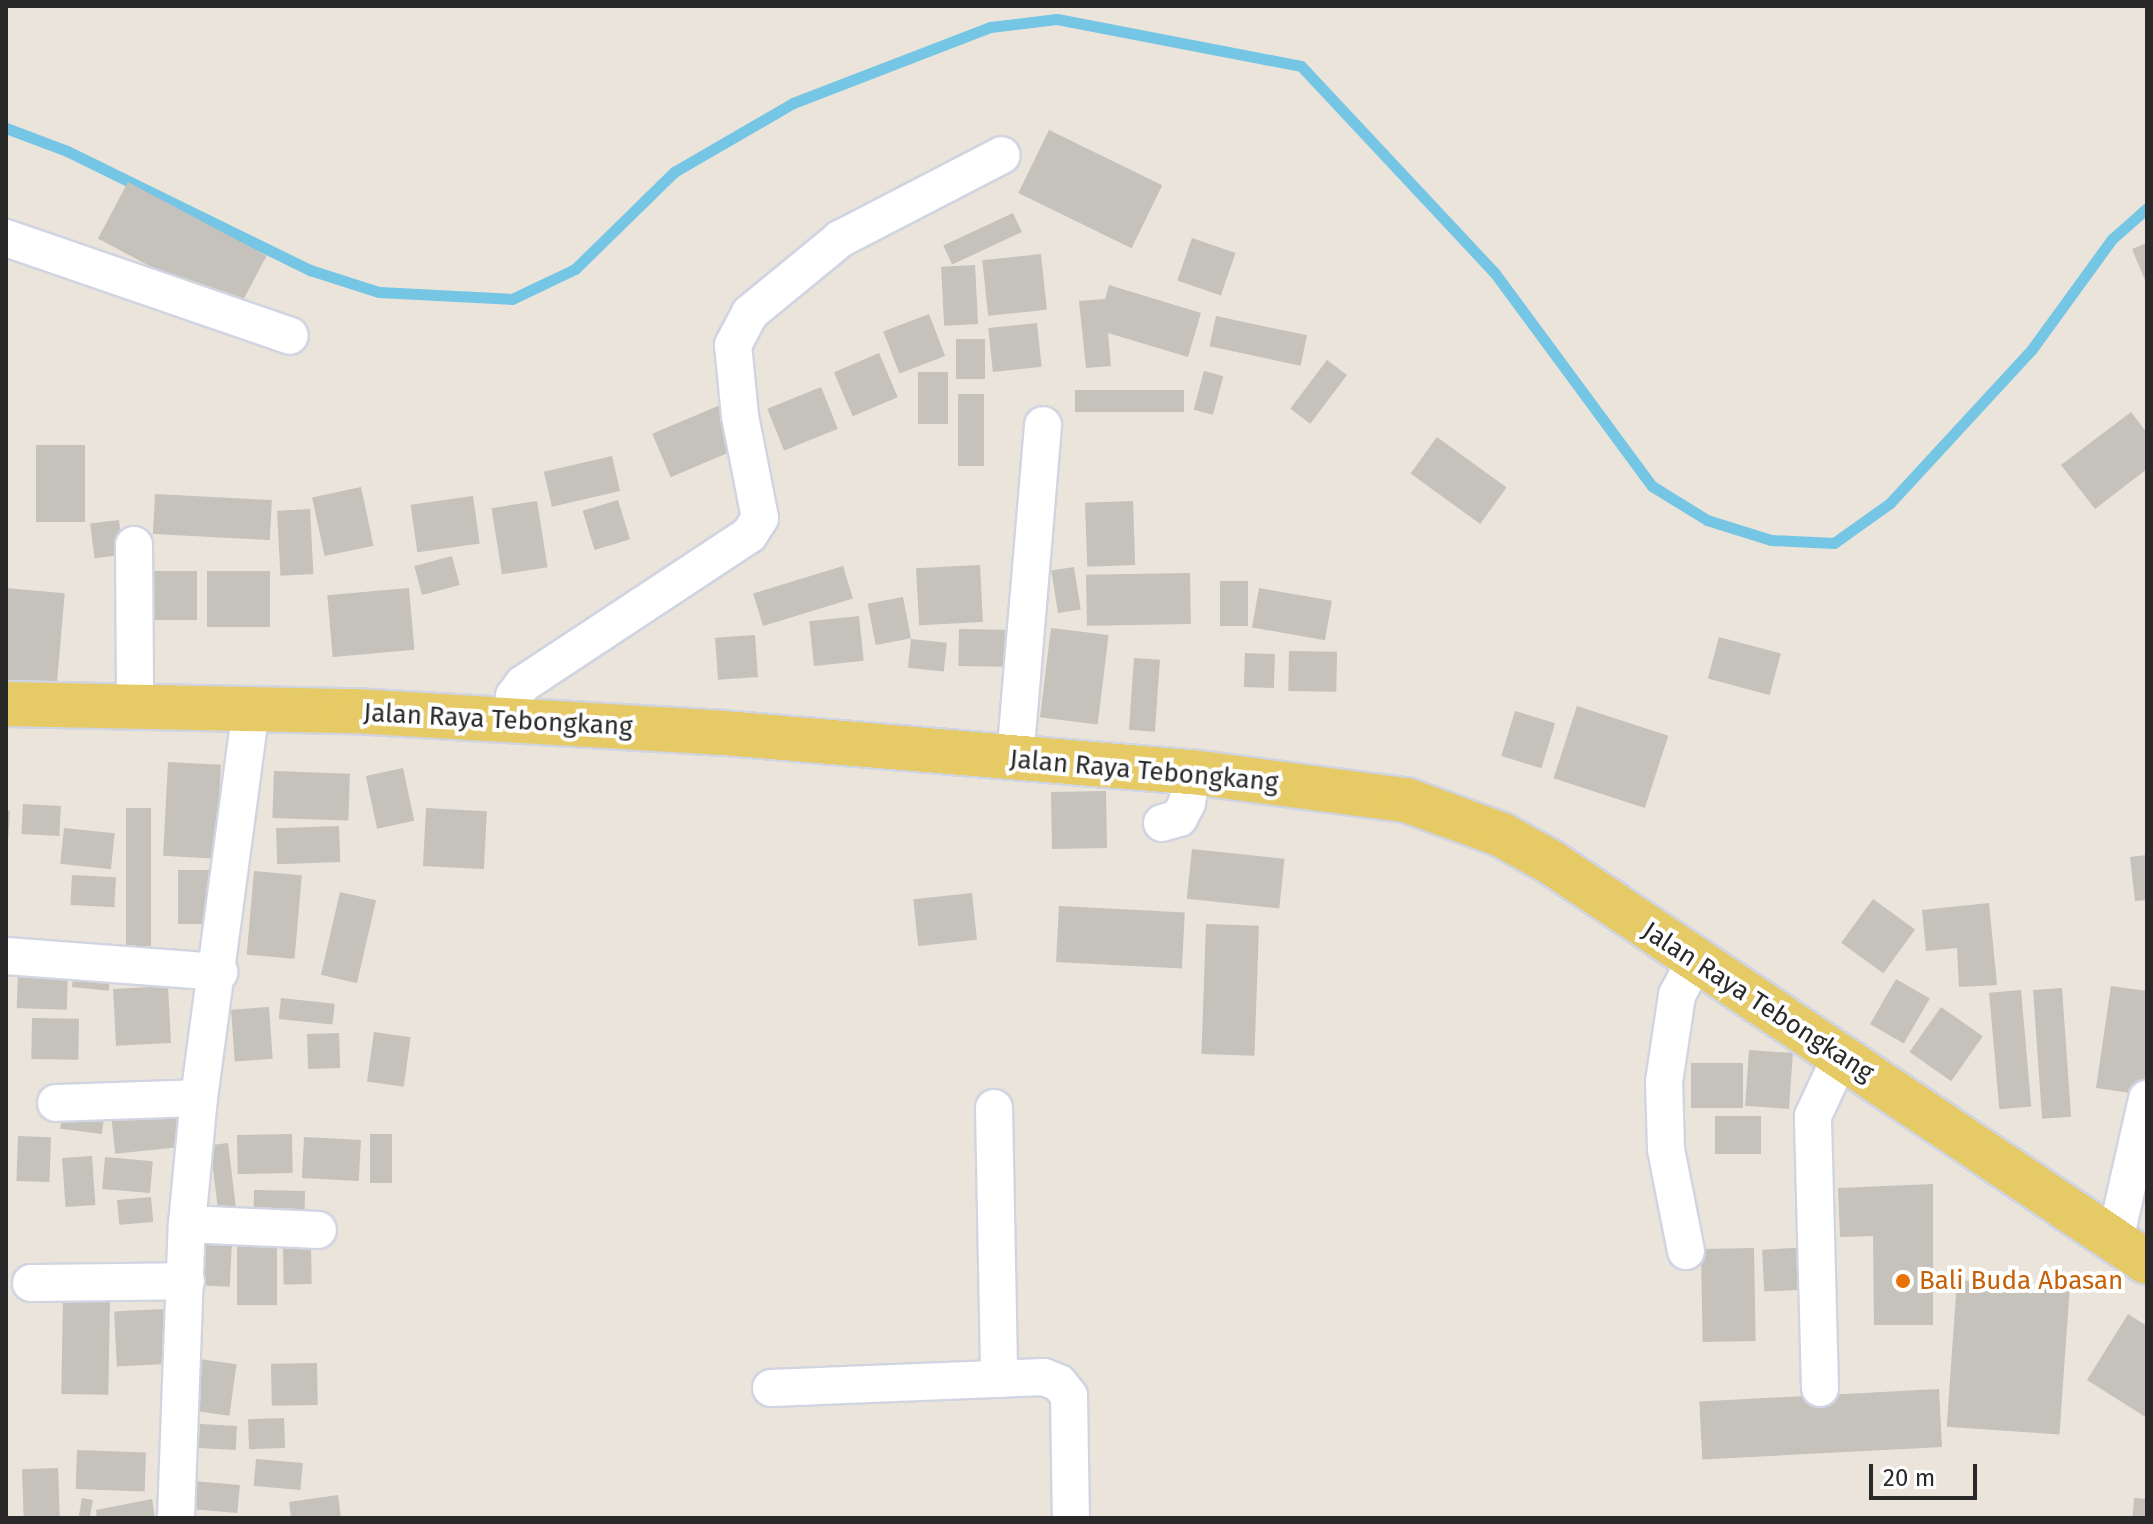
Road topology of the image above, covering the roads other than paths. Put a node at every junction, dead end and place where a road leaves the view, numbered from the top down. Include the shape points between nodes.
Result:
1 (1002, 155) dead end
2 (6, 238) edge
3 (290, 336) dead end
4 (1043, 425) dead end
5 (134, 545) dead end
6 (6, 704) edge
7 (135, 708) junction
8 (251, 709) junction
9 (511, 720) junction
10 (1015, 759) junction
11 (1192, 772) junction
12 (1162, 823) dead end
13 (6, 956) edge
14 (1694, 963) junction
15 (219, 972) junction
16 (1841, 1056) junction
17 (199, 1098) junction
18 (2147, 1099) edge
19 (56, 1103) dead end
20 (994, 1108) dead end
21 (187, 1224) junction
22 (318, 1230) dead end
23 (1686, 1251) dead end
24 (2131, 1251) edge
25 (186, 1281) junction
26 (31, 1283) dead end
27 (999, 1379) junction
28 (771, 1388) dead end
29 (1820, 1388) dead end
30 (176, 1518) edge
31 (1071, 1518) edge

1 - 9 street via 840,239 750,313 733,345 740,416 760,518 749,535 523,684 514,696
2 - 3 street
4 - 10 street
5 - 7 street
6 - 7 main road, Jalan Raya Tebongkang
7 - 8 main road, Jalan Raya Tebongkang
8 - 9 main road, Jalan Raya Tebongkang
8 - 15 street
9 - 10 main road, Jalan Raya Tebongkang
10 - 11 main road, Jalan Raya Tebongkang
11 - 12 street via 1179,818
11 - 14 main road, Jalan Raya Tebongkang via 1406,800 1450,813 1552,863
13 - 15 street
14 - 16 main road, Jalan Raya Tebongkang
14 - 23 street via 1677,995 1664,1082 1666,1149
15 - 17 street
16 - 24 main road, Jalan Raya Tebongkang
16 - 29 street via 1813,1116
17 - 19 street
17 - 21 street
18 - 24 street
20 - 27 street
21 - 22 street
21 - 25 street
25 - 26 street
25 - 30 street
27 - 28 street
27 - 31 street via 1044,1377 1059,1383 1069,1396

